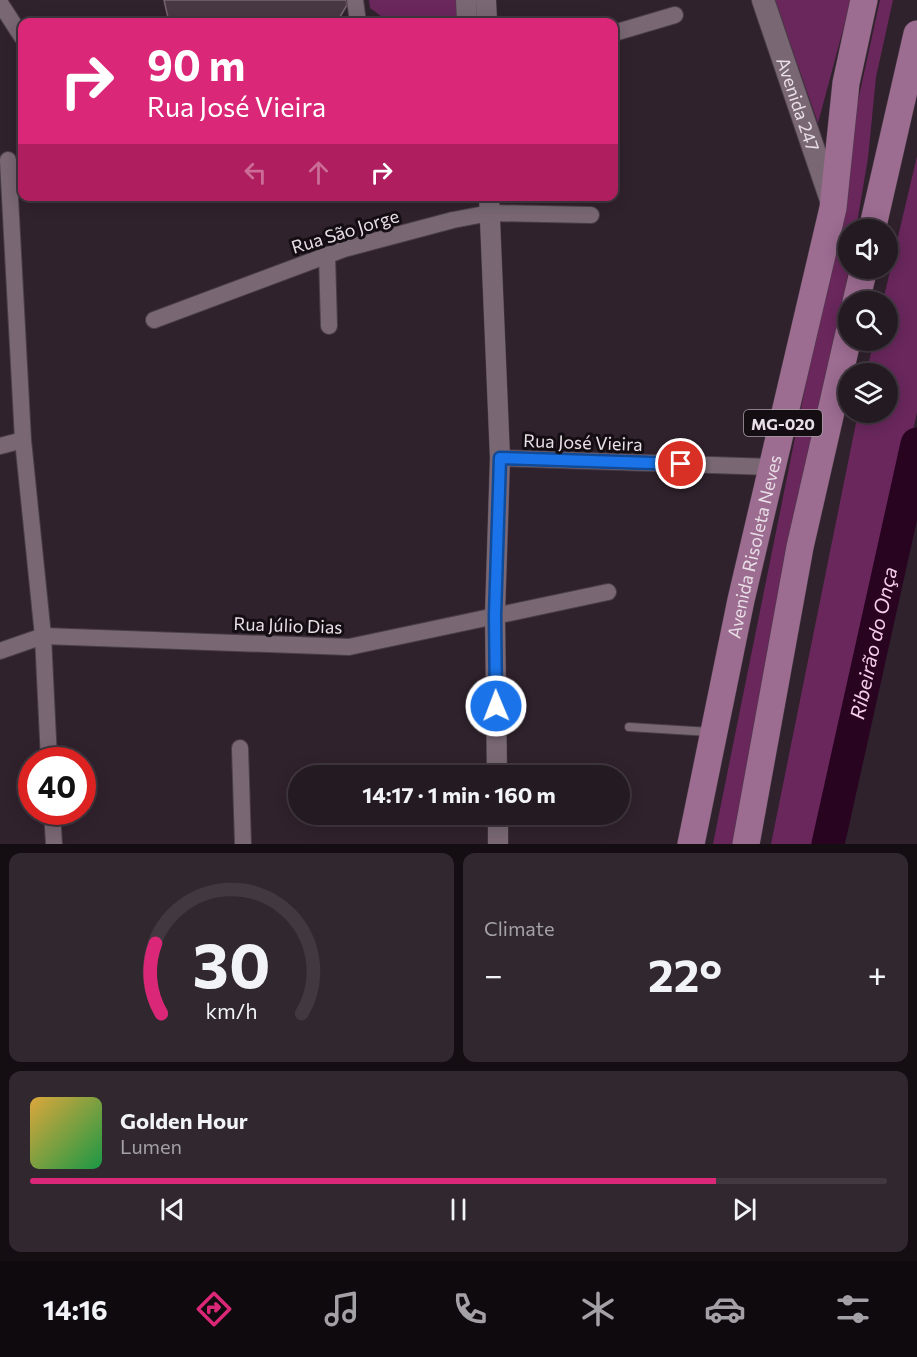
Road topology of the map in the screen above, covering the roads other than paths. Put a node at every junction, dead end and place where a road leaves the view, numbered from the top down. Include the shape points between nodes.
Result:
1 (355, 0) edge
2 (466, 0) edge
3 (486, 0) edge
4 (763, 0) edge
5 (864, 0) edge
6 (0, 3) edge
7 (675, 15) dead end
8 (357, 18) edge
9 (467, 18) edge
10 (487, 18) edge
11 (18, 31) edge
12 (618, 32) edge
13 (917, 34) edge
14 (10, 159) edge
15 (490, 205) edge
16 (833, 208) junction
17 (591, 215) dead end
18 (875, 219) edge
19 (327, 255) junction
20 (154, 320) dead end
21 (329, 326) dead end
22 (845, 351) edge
23 (23, 440) junction
24 (0, 446) edge
25 (500, 458) junction
26 (772, 467) junction
27 (608, 591) dead end
28 (495, 615) junction
29 (43, 636) junction
30 (0, 651) edge
31 (629, 727) dead end
32 (714, 733) junction
33 (49, 747) edge
34 (240, 748) dead end
35 (497, 765) edge
36 (53, 825) edge
37 (498, 825) edge
38 (54, 844) edge
39 (243, 844) edge
40 (498, 844) edge
41 (691, 844) edge
42 (746, 844) edge

1 - 8 street
2 - 9 street
3 - 10 street
4 - 16 main road, Avenida 247
5 - 16 highway, Avenida Risoleta Neves / MG-020 via 846,83
6 - 11 street
7 - 12 street
13 - 18 highway
14 - 23 street
15 - 17 street, Rua São Jorge
15 - 19 street, Rua São Jorge via 453,220
15 - 25 street
16 - 26 highway, Avenida Risoleta Neves / MG-020
19 - 20 street, Rua São Jorge
19 - 21 street
22 - 42 highway, MG-020 via 801,547
23 - 24 street
23 - 29 street
25 - 26 street, Rua José Vieira
25 - 28 street
26 - 32 highway, Avenida Risoleta Neves / MG-020
27 - 28 street, Rua Júlio Dias
28 - 29 street, Rua Júlio Dias via 349,647
28 - 35 street
29 - 30 street, Rua Júlio Dias
29 - 33 street
31 - 32 lane
32 - 41 highway, Avenida Risoleta Neves / MG-020
34 - 39 street
36 - 38 street
37 - 40 street

